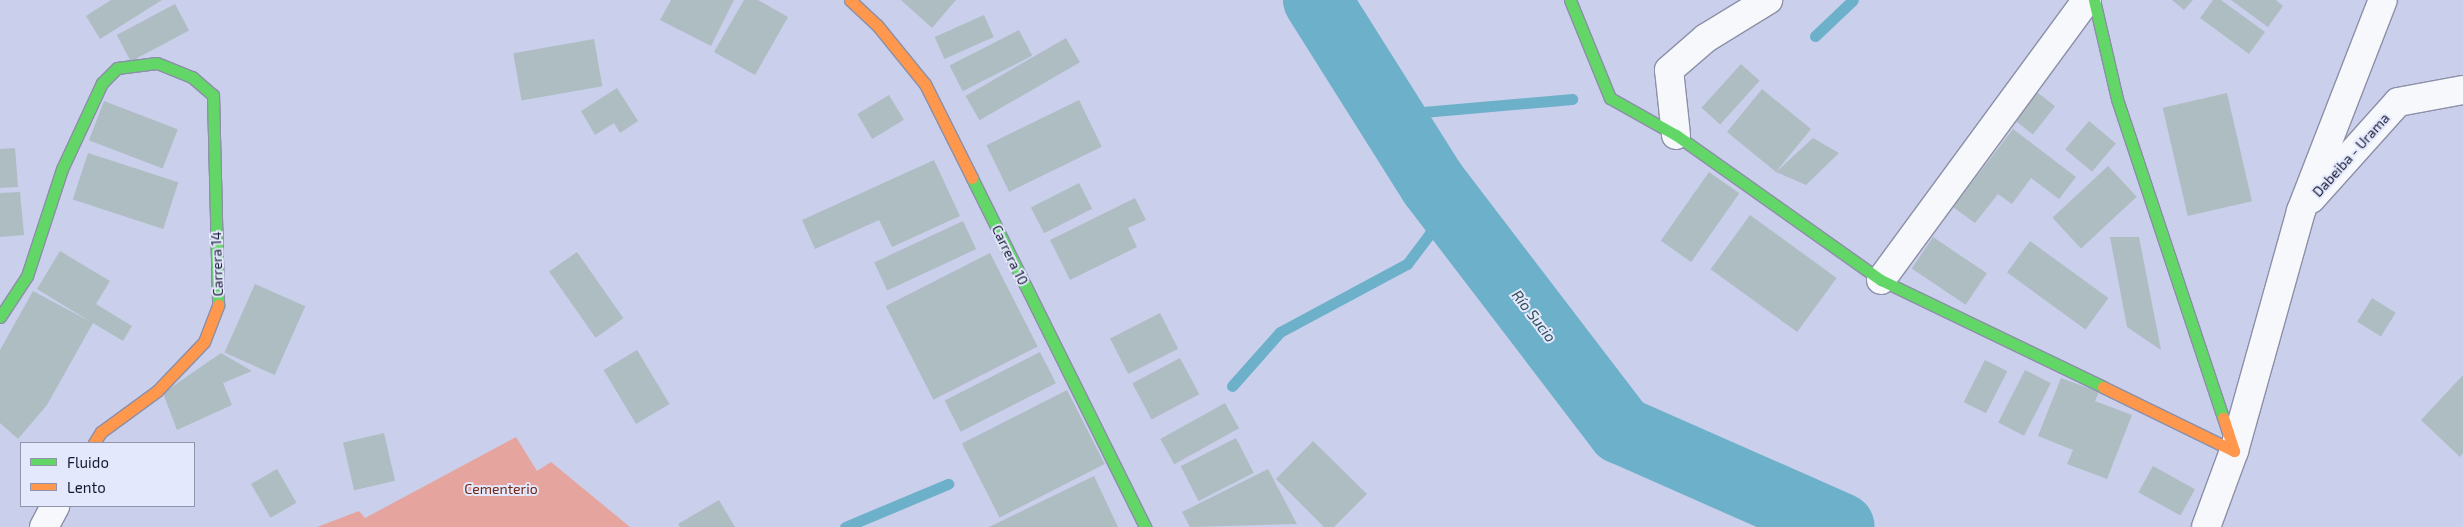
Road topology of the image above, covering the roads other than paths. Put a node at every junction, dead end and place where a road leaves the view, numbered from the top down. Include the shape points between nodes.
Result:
1 (850, 0) edge
2 (1570, 0) edge
3 (1768, 0) edge
4 (2087, 0) edge
5 (2094, 0) edge
6 (2383, 0) edge
7 (2463, 90) edge
8 (1676, 135) junction
9 (2301, 211) junction
10 (1881, 280) junction
11 (0, 317) edge
12 (95, 442) edge
13 (2234, 451) junction
14 (54, 507) edge
15 (44, 527) edge
16 (1145, 527) edge
17 (2206, 527) edge

1 - 16 street, Carrera 10 via 877,25 925,84
2 - 8 street via 1610,98
3 - 8 street via 1706,38 1669,70
4 - 10 street
5 - 13 street via 2116,99
6 - 9 street
7 - 9 street, Dabeiba - Urama via 2398,102
8 - 10 street
9 - 13 street
10 - 13 street
11 - 12 street, Carrera 14 via 27,276 62,169 102,83 117,68 157,62 192,76 213,95 220,299 204,342 157,391 101,432
13 - 17 street
14 - 15 street

